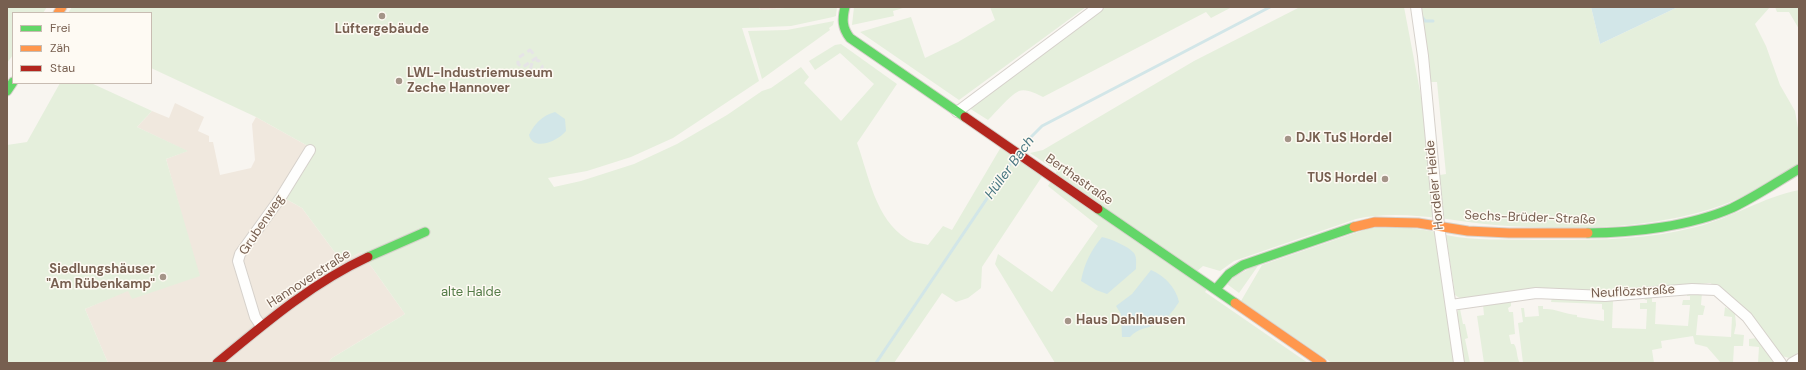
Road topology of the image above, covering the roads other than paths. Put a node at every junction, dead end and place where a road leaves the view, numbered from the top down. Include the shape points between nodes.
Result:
1 (845, 7) edge
2 (1098, 7) edge
3 (1416, 7) edge
4 (957, 112) junction
5 (310, 150) dead end
6 (1799, 169) edge
7 (1439, 226) junction
8 (425, 232) dead end
9 (1216, 289) junction
10 (1452, 304) junction
11 (261, 326) junction
12 (1799, 359) edge
13 (217, 363) edge
14 (1322, 363) edge
15 (1459, 363) edge
16 (1782, 363) edge
17 (1792, 363) edge

1 - 4 street, Berthastraße via 843,28 850,38
2 - 4 street
3 - 7 street, Hordeler Heide via 1424,64
4 - 9 street, Berthastraße
5 - 11 street, Grubenweg via 281,197 240,254 238,262 255,317
6 - 7 street, Sechs-Brüder-Straße via 1734,207 1712,216 1654,228 1617,233 1554,234 1480,232
7 - 9 street, Sechs-Brüder-Straße via 1396,221 1375,222 1346,229 1243,265 1229,274
7 - 10 street, Hordeler Heide
8 - 11 street, Hannoverstraße via 346,268
9 - 14 street, Berthastraße
10 - 15 street, Hordeler Heide
10 - 16 street, Neuflözstraße via 1536,294 1605,296 1692,289 1716,290 1746,317
11 - 13 street, Hannoverstraße
12 - 17 street

